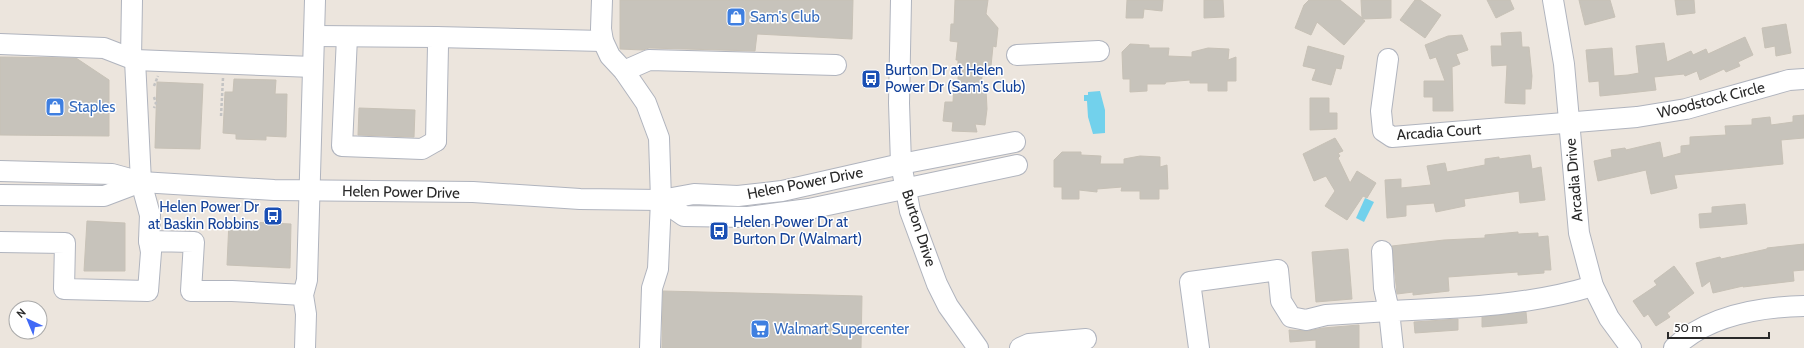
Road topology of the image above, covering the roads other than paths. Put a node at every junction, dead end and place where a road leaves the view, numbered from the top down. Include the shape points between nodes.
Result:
1 (132, 0) edge
2 (315, 0) edge
3 (602, 0) edge
4 (901, 0) edge
5 (1553, 0) edge
6 (314, 36) junction
7 (347, 37) junction
8 (436, 37) junction
9 (603, 41) junction
10 (0, 44) edge
11 (1098, 50) dead end
12 (1017, 55) dead end
13 (133, 59) junction
14 (1388, 59) dead end
15 (836, 65) dead end
16 (313, 67) junction
17 (624, 71) junction
18 (1804, 79) edge
19 (1569, 123) junction
20 (436, 141) junction
21 (1014, 142) dead end
22 (901, 164) junction
23 (1017, 165) dead end
24 (0, 171) edge
25 (141, 182) junction
26 (906, 188) junction
27 (311, 191) junction
28 (0, 195) edge
29 (661, 200) junction
30 (149, 241) junction
31 (0, 242) edge
32 (1382, 251) dead end
33 (1593, 286) junction
34 (303, 295) junction
35 (1804, 306) edge
36 (1389, 311) junction
37 (1086, 339) dead end
38 (305, 348) edge
39 (650, 348) edge
40 (978, 348) edge
41 (1020, 348) edge
42 (1199, 348) edge
43 (1393, 348) edge
44 (1630, 348) edge
45 (1674, 348) edge

1 - 13 street
2 - 6 street
3 - 9 street via 600,29
4 - 22 street, Burton Drive
5 - 19 street, Arcadia Drive via 1564,64
6 - 7 street
6 - 16 street
7 - 8 street
7 - 20 street via 361,45 417,45 425,49 430,59 429,132
7 - 20 street via 342,146 422,149
8 - 9 street
8 - 20 street
9 - 17 street via 610,56
10 - 13 street via 104,48
11 - 12 street
13 - 16 street
13 - 25 street
14 - 19 street, Arcadia Court via 1381,111 1383,132 1392,137
15 - 17 street via 649,60
16 - 27 street
17 - 29 street via 646,103 659,138
18 - 19 street, Woodstock Circle via 1789,80 1686,109 1637,117
19 - 33 street, Arcadia Drive via 1579,233
21 - 22 street, Helen Power Drive
22 - 26 street, Burton Drive
22 - 29 street, Helen Power Drive via 782,191 738,196 694,194
23 - 26 street, Helen Power Drive
24 - 25 street, Helen Power Drive via 112,174
25 - 27 street, Helen Power Drive
25 - 28 street, Helen Power Drive via 104,196
25 - 30 street via 150,211
26 - 29 street, Helen Power Drive via 809,209 748,217 684,216
26 - 40 street, Burton Drive via 910,211 937,284 948,306
27 - 29 street, Helen Power Drive via 473,192 580,199
27 - 34 street via 307,280
29 - 39 street via 658,269 652,288
30 - 31 street via 151,252 148,291 64,289 65,243
30 - 34 street via 194,242 191,291
32 - 36 street via 1384,288
33 - 36 street via 1562,295 1488,305
33 - 44 street, Arcadia Drive via 1609,318
34 - 38 street via 306,314
35 - 45 street via 1751,312 1729,318 1702,328
36 - 42 street via 1326,315 1306,320 1291,317 1281,301 1278,270 1190,282
36 - 43 street
37 - 41 street via 1029,344

